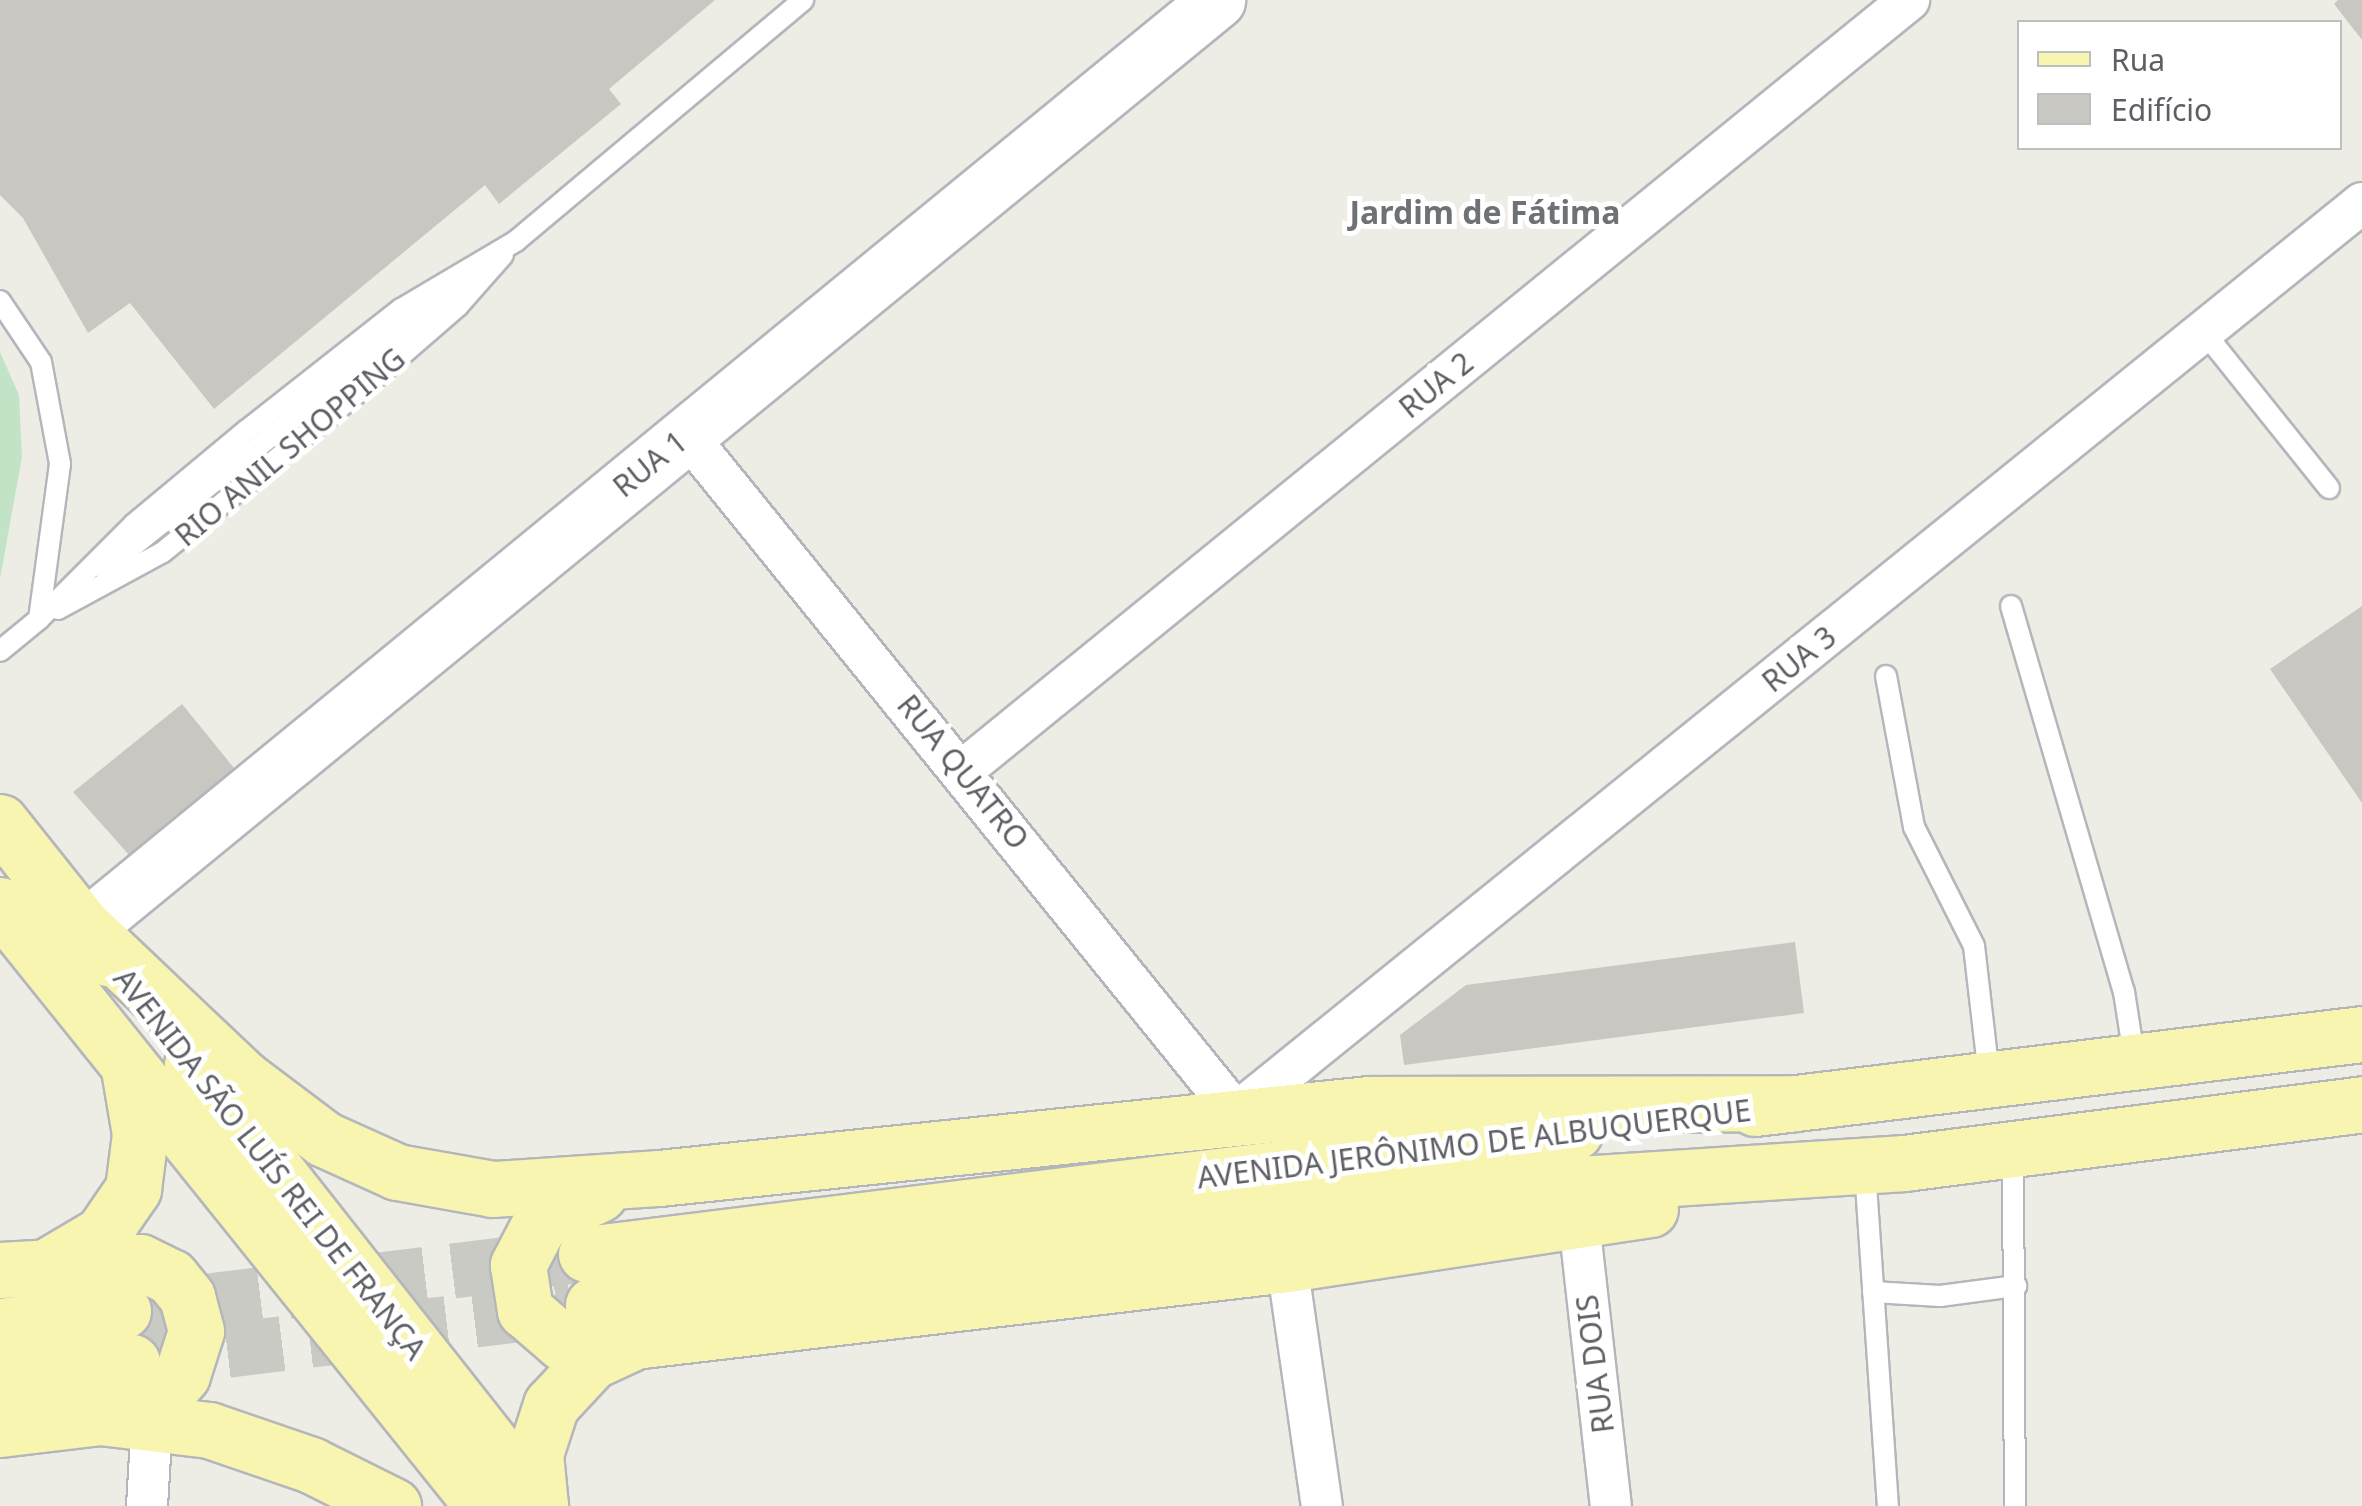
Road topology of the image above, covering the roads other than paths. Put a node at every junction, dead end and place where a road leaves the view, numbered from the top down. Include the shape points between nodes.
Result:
1 (803, 0) edge
2 (1216, 0) edge
3 (1909, 0) edge
4 (2362, 203) edge
5 (516, 241) junction
6 (0, 301) edge
7 (2204, 332) junction
8 (686, 434) junction
9 (2329, 488) dead end
10 (2012, 606) dead end
11 (39, 619) junction
12 (0, 651) edge
13 (1886, 676) dead end
14 (963, 770) junction
15 (0, 822) edge
16 (0, 905) edge
17 (84, 928) junction
18 (2362, 1034) edge
19 (2135, 1062) junction
20 (128, 1066) junction
21 (1990, 1081) junction
22 (1792, 1104) junction
23 (2362, 1104) edge
24 (1236, 1113) junction
25 (2013, 1149) junction
26 (1885, 1167) junction
27 (659, 1178) junction
28 (1579, 1222) junction
29 (1287, 1264) junction
30 (23, 1267) edge
31 (2016, 1286) junction
32 (1873, 1292) junction
33 (0, 1326) edge
34 (642, 1340) junction
35 (0, 1378) edge
36 (126, 1419) junction
37 (0, 1430) edge
38 (146, 1506) edge
39 (393, 1506) edge
40 (483, 1506) edge
41 (540, 1506) edge
42 (1322, 1506) edge
43 (1612, 1506) edge
44 (1888, 1506) edge
45 (2015, 1506) edge

1 - 5 lane, RIO ANIL SHOPPING
2 - 8 main road, RUA 1
3 - 14 street, RUA 2
4 - 7 street, RUA 3
5 - 11 lane, RIO ANIL SHOPPING via 402,308 262,418 134,524
5 - 11 lane, RIO ANIL SHOPPING via 458,306 164,552
6 - 11 lane via 41,362 56,429 54,536
7 - 9 lane
7 - 24 street, RUA 3
8 - 14 street, RUA QUATRO
8 - 17 main road, RUA 1
10 - 19 lane via 2124,992
11 - 12 lane, RIO ANIL SHOPPING
13 - 21 lane via 1914,827 1974,946
14 - 24 street, RUA QUATRO
15 - 17 main road, AVENIDA SÃO LUÍS REI DE FRANÇA
16 - 20 main road, AVENIDA SÃO LUÍS REI DE FRANÇA
17 - 27 main road via 244,1078 359,1158 493,1189
17 - 41 main road, AVENIDA SÃO LUÍS REI DE FRANÇA
18 - 19 main road, AVENIDA JERÔNIMO DE ALBUQUERQUE
19 - 21 main road, AVENIDA JERÔNIMO DE ALBUQUERQUE
20 - 30 main road via 140,1134 132,1189 102,1234
20 - 40 main road, AVENIDA SÃO LUÍS REI DE FRANÇA
21 - 22 main road, AVENIDA JERÔNIMO DE ALBUQUERQUE
22 - 24 main road via 1370,1104
22 - 26 main road, AVENIDA JERÔNIMO DE ALBUQUERQUE via 589,1279 1549,1186
23 - 25 main road, AVENIDA JERÔNIMO DE ALBUQUERQUE
24 - 27 main road
25 - 26 main road, AVENIDA JERÔNIMO DE ALBUQUERQUE
25 - 31 lane
26 - 28 main road
26 - 32 lane
27 - 34 main road via 553,1211 532,1231 518,1265 521,1300 550,1337 573,1344
28 - 29 main road
28 - 43 street, RUA DOIS
29 - 34 main road
29 - 42 street
30 - 36 main road via 147,1263 170,1277 191,1308 193,1354 174,1386
31 - 32 lane via 1940,1296
31 - 45 lane
32 - 44 lane
33 - 35 main road via 127,1336
34 - 41 main road via 592,1360 552,1405 535,1454
36 - 37 main road
36 - 38 street
36 - 39 main road via 262,1445

